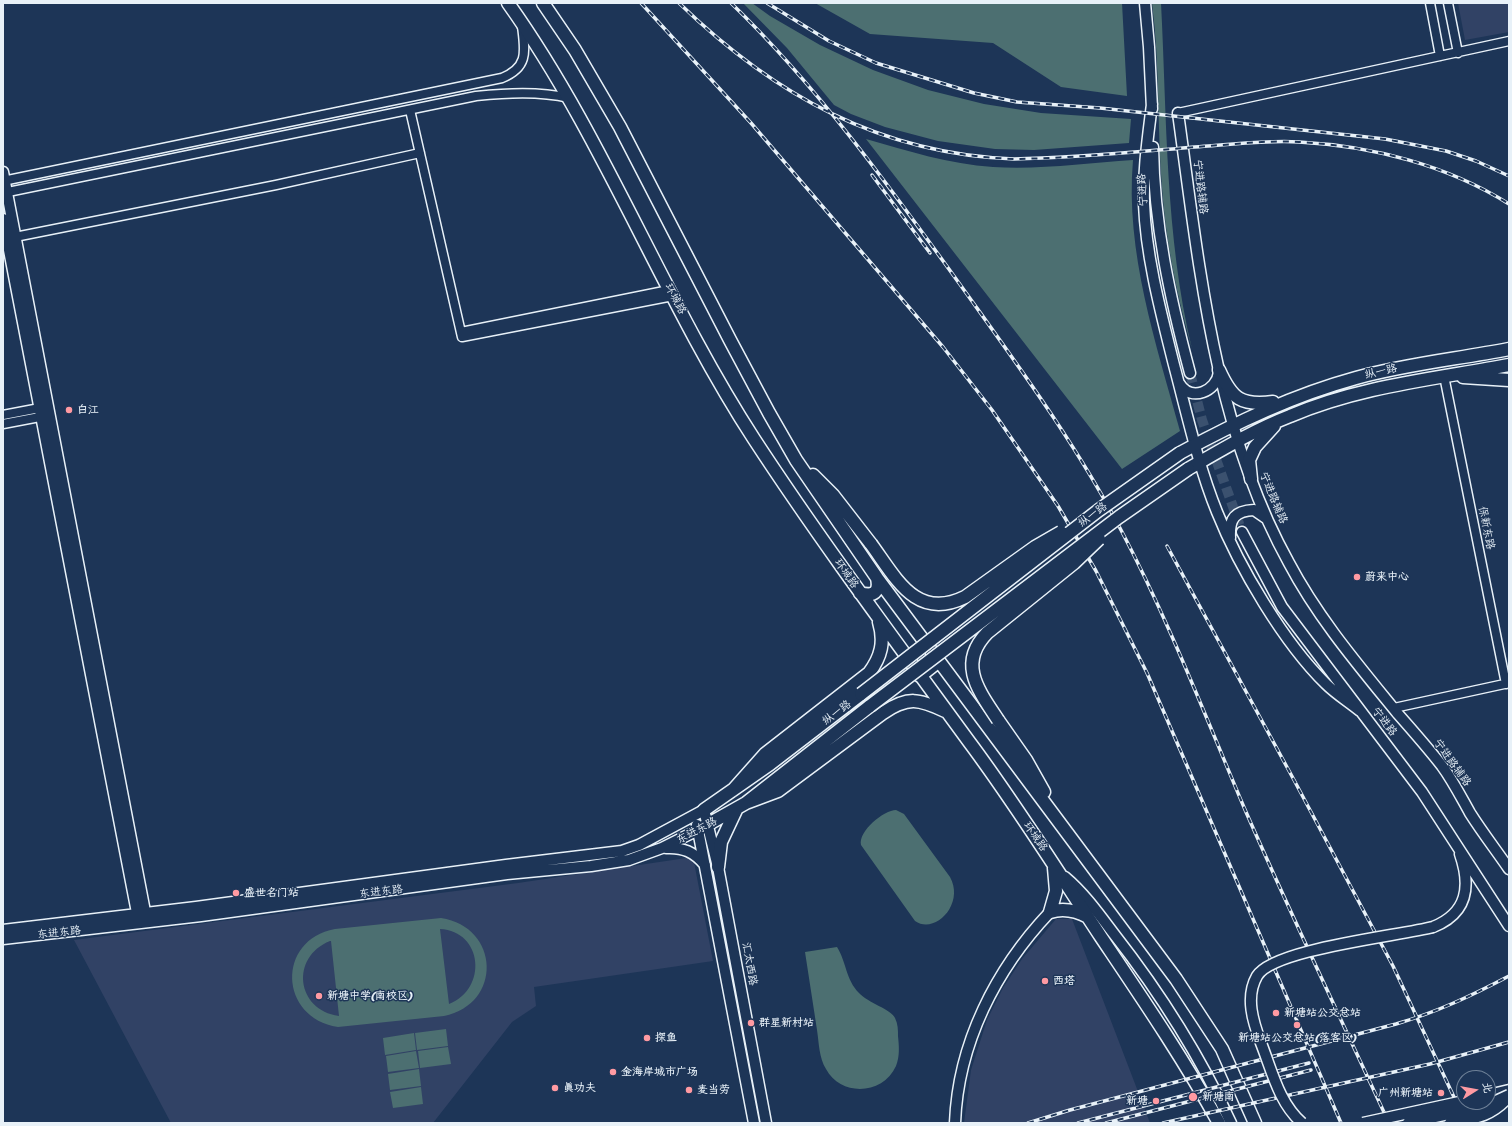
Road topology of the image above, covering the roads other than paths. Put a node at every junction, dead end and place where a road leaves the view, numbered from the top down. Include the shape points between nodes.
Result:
1 (508, 3) edge
2 (543, 3) edge
3 (1145, 3) edge
4 (1430, 3) edge
5 (1448, 3) edge
6 (521, 22) junction
7 (1509, 42) edge
8 (1458, 53) junction
9 (1440, 56) junction
10 (569, 98) junction
11 (1152, 104) junction
12 (410, 110) junction
13 (1178, 113) joint
14 (420, 153) junction
15 (4, 178) edge
16 (5, 193) edge
17 (3, 218) edge
18 (9, 242) edge
19 (671, 293) junction
20 (1509, 349) edge
21 (1509, 365) edge
22 (1219, 370) junction
23 (1190, 373) tunnel mouth
24 (1444, 376) junction
25 (1178, 380) junction
26 (1509, 380) edge
27 (1284, 401) junction
28 (45, 412) junction
29 (3, 415) edge
30 (1290, 415) junction
31 (3, 424) edge
32 (1234, 424) junction
33 (1239, 440) junction
34 (1196, 444) junction
35 (796, 460) junction
36 (1201, 462) junction
37 (1251, 479) junction
38 (1099, 510) junction
39 (1119, 517) junction
40 (1268, 521) junction
41 (1242, 532) tunnel mouth
42 (1230, 539) junction
43 (877, 578) junction
44 (860, 593) junction
45 (877, 616) junction
46 (939, 661) junction
47 (920, 676) junction
48 (859, 682) junction
49 (1508, 684) edge
50 (1394, 708) junction
51 (1360, 711) junction
52 (946, 712) junction
53 (882, 713) junction
54 (733, 790) junction
55 (741, 805) junction
56 (699, 813) junction
57 (1058, 820) junction
58 (703, 828) junction
59 (1450, 832) junction
60 (662, 848) junction
61 (705, 864) junction
62 (1055, 866) junction
63 (718, 867) junction
64 (1509, 869) edge
65 (1050, 912) junction
66 (1088, 917) junction
67 (142, 918) junction
68 (1509, 926) edge
69 (3, 930) edge
70 (3, 939) edge
71 (1509, 1090) edge
72 (1496, 1093) edge
73 (1509, 1096) edge
74 (1456, 1103) edge
75 (766, 1121) edge
76 (754, 1122) edge
77 (955, 1123) edge
78 (1219, 1123) edge
79 (1231, 1123) edge
80 (1255, 1123) edge
81 (1302, 1123) edge
82 (1363, 1123) edge
83 (1408, 1123) edge
84 (1450, 1123) edge

1 - 6 main road, 环城路
2 - 35 main road via 575,50 620,127 730,340
3 - 11 street, 宁进路
4 - 9 street
5 - 8 street
6 - 10 main road, 环城路 via 548,61
6 - 15 street via 525,46 524,60 518,69 502,78
7 - 8 street
8 - 9 street
9 - 13 street
10 - 12 street via 550,94 493,95
10 - 19 main road, 环城路
11 - 23 street, 宁进路 via 1154,186 1160,240 1170,294
11 - 25 street via 1144,180 1146,226 1162,313
12 - 14 street
12 - 16 street
13 - 22 street, 宁进路辅路 via 1198,267
14 - 18 street
14 - 19 street via 462,335
15 - 16 street
16 - 18 street
17 - 18 street
18 - 28 street
19 - 44 main road, 环城路 via 751,434
20 - 27 main road, 纵一路 via 1380,372
21 - 24 main road, 纵一路
22 - 25 street via 1216,384 1204,392 1190,393 1184,390
22 - 27 main road via 1231,392 1238,399 1259,404
22 - 32 street, 宁进路辅路
24 - 26 main road
24 - 30 main road, 纵一路 via 1361,393
24 - 49 street, 保新东路
25 - 34 street
27 - 32 main road, 纵一路
28 - 29 street
28 - 31 street
28 - 67 street
30 - 33 main road, 纵一路
30 - 37 main road via 1274,426 1255,447 1249,460
32 - 33 street, 宁进路辅路
32 - 34 main road, 纵一路
33 - 36 main road, 纵一路
33 - 37 street, 宁进路辅路
34 - 36 street
34 - 38 main road, 纵一路, bridge
35 - 38 main road, bridge via 833,495 912,596 931,604 944,604 965,597 1035,547
35 - 43 main road
36 - 39 main road, 纵一路, bridge
36 - 42 street via 1218,513
37 - 40 street, 宁进路辅路
38 - 54 main road, 纵一路, bridge
39 - 55 main road, 纵一路, bridge
39 - 57 main road, bridge via 1083,556 987,633 977,645 972,662 977,688 1036,776
40 - 42 street via 1254,510 1239,512 1229,528
40 - 50 street, 宁进路辅路 via 1307,595
41 - 51 street, 宁进路 via 1282,607
42 - 51 street via 1251,581 1300,653 1325,683
43 - 44 main road via 878,591 874,594
43 - 46 main road
44 - 45 main road, 环城路
45 - 47 main road, 环城路
45 - 48 main road via 882,635 880,655 871,670
46 - 47 main road
46 - 57 main road
47 - 52 main road, 环城路
48 - 53 main road via 872,684 882,694
48 - 54 main road via 765,754
49 - 50 street, 保新东路
50 - 64 street, 宁进路辅路 via 1441,765
51 - 59 street, 宁进路
52 - 53 main road via 927,703 912,700
52 - 62 main road, 环城路 via 972,745
53 - 55 main road via 778,791
54 - 56 main road, 东进东路
55 - 58 main road, 东进东路
55 - 63 main road via 721,842
56 - 58 street, 汇太西路
56 - 67 street, 东进东路 via 639,845 622,851 396,879
57 - 80 main road via 1154,948 1222,1049
58 - 60 street, 东进东路
58 - 61 street, 汇太西路
58 - 63 street, 汇太西路
59 - 68 street, 宁进路
59 - 81 street, bridge via 1460,854 1466,886 1459,909 1444,922 1433,927 1293,955 1269,964 1258,975 1251,997 1254,1021 1287,1106
60 - 61 street via 682,848 695,854
60 - 67 street, 东进东路 via 629,860 591,866
61 - 76 street, 汇太西路
62 - 65 main road via 1055,899
62 - 66 main road, 环城路
62 - 79 street via 1082,893 1128,952 1191,1044
63 - 75 street, 汇太西路
65 - 66 main road via 1072,910
65 - 77 street via 1015,954 995,984 979,1017 963,1068
66 - 78 main road, 环城路 via 1178,1052
67 - 69 street, 东进东路
67 - 70 street, 东进东路
71 - 72 street
73 - 83 street, bridge via 1485,1106
73 - 84 street, bridge via 1493,1112
74 - 82 street, bridge
75 - 76 street

